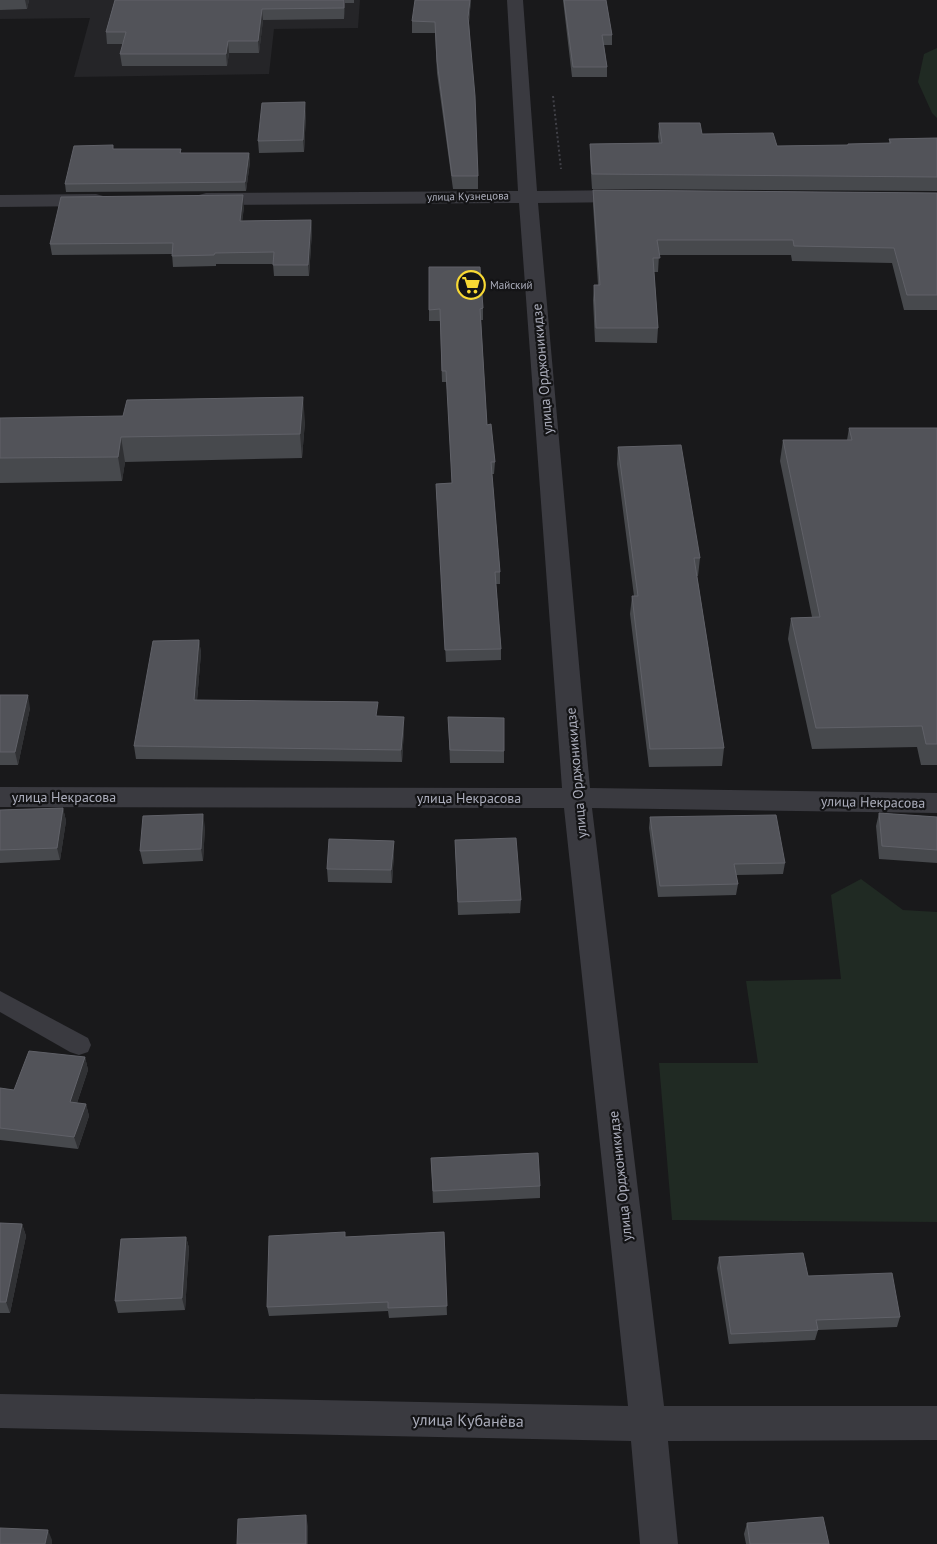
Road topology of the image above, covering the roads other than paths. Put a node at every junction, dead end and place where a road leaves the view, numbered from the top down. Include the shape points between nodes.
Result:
1 (515, 0) edge
2 (528, 196) junction
3 (648, 197) edge
4 (189, 199) edge
5 (110, 200) edge
6 (0, 201) edge
7 (0, 797) edge
8 (577, 798) junction
9 (937, 803) edge
10 (0, 1001) edge
11 (79, 1046) dead end
12 (0, 1411) edge
13 (937, 1423) edge
14 (648, 1424) junction
15 (659, 1544) edge

1 - 2 street, улица Орджоникидзе
2 - 3 street, улица Кузнецова
2 - 4 street, улица Кузнецова
2 - 8 street, улица Орджоникидзе
5 - 6 street
7 - 8 street, улица Некрасова
8 - 9 street, улица Некрасова
8 - 14 street, улица Орджоникидзе
10 - 11 lane
12 - 14 street, улица Кубанёва
13 - 14 street, улица Кубанёва
14 - 15 street, улица Орджоникидзе

